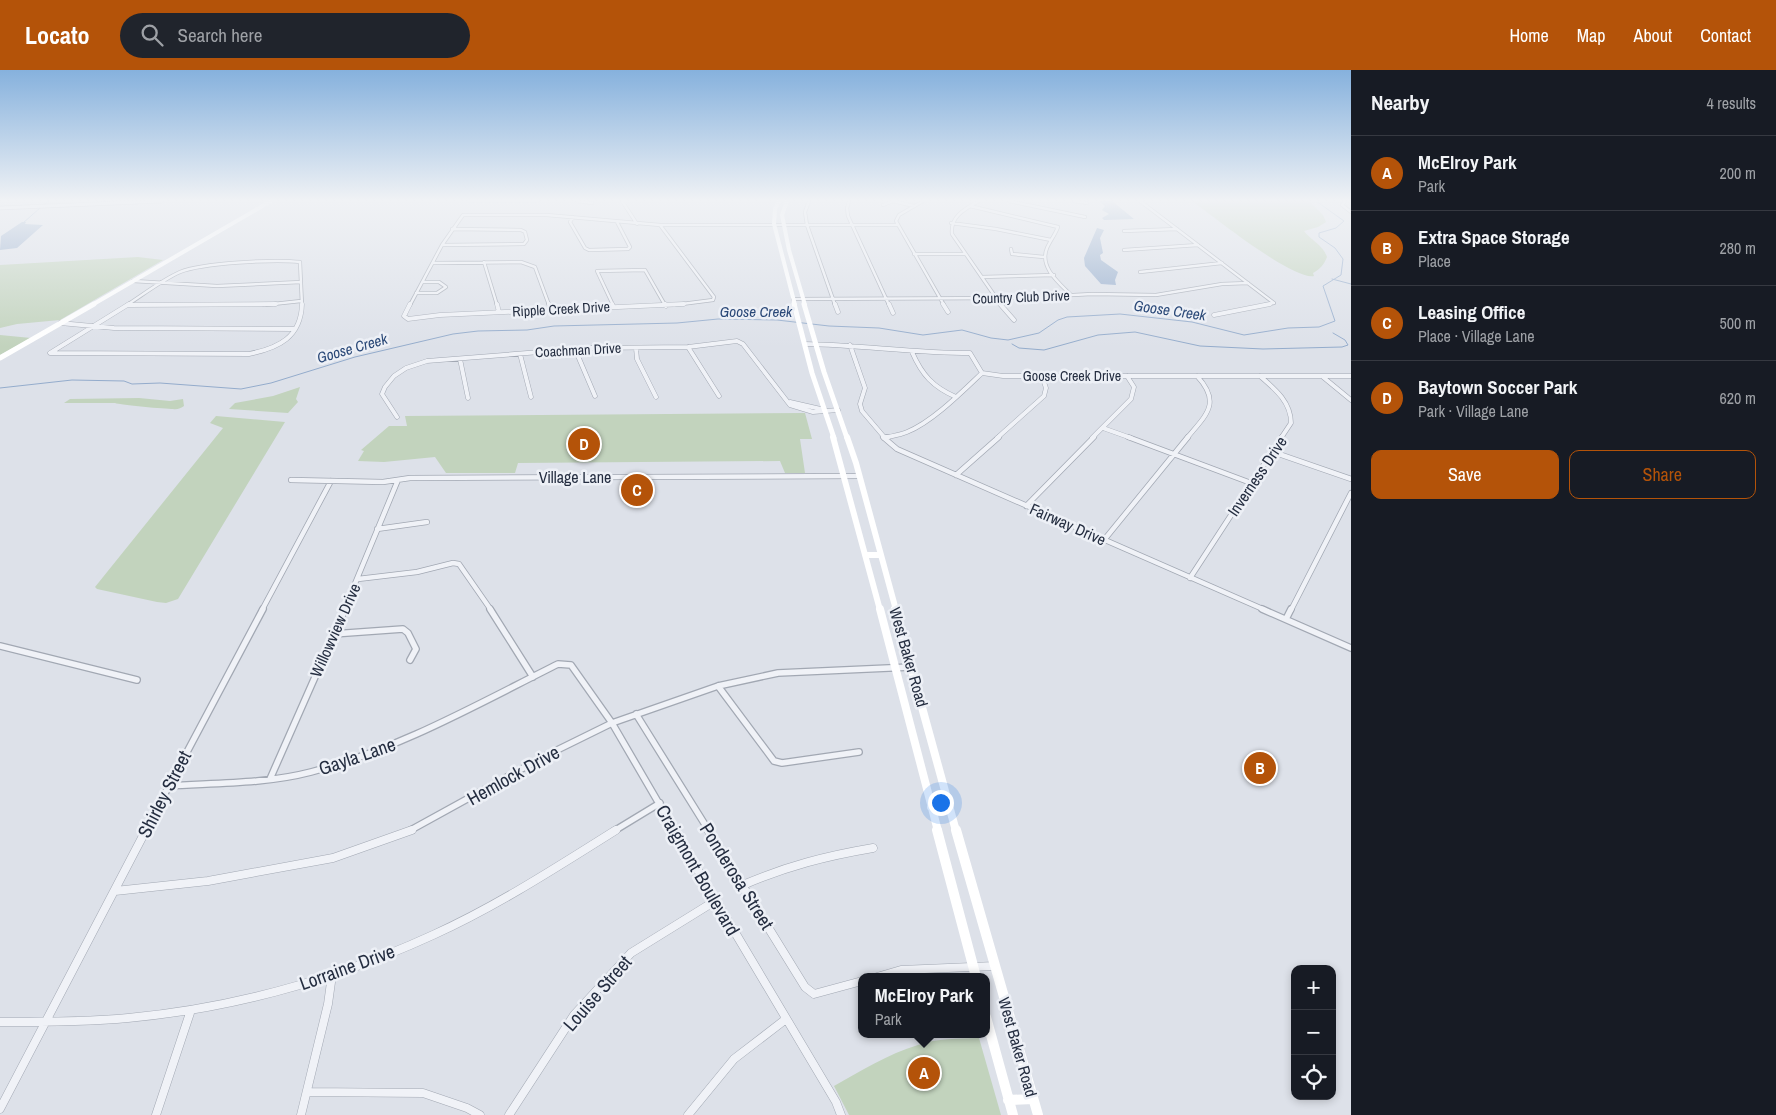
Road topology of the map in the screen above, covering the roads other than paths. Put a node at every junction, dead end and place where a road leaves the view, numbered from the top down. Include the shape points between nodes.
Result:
1 (1011, 249) dead end
2 (187, 250) edge
3 (441, 250) edge
4 (679, 250) edge
5 (781, 250) joint
6 (789, 250) joint
7 (816, 250) edge
8 (864, 250) edge
9 (912, 250) edge
10 (962, 250) edge
11 (1046, 250) edge
12 (1124, 250) dead end
13 (1128, 250) edge
14 (1205, 250) edge
15 (914, 254) junction
16 (965, 254) junction
17 (1044, 257) junction
18 (484, 262) junction
19 (434, 263) junction
20 (1222, 263) junction
21 (1140, 272) dead end
22 (1054, 275) junction
23 (982, 276) junction
24 (133, 281) junction
25 (301, 282) junction
26 (423, 282) junction
27 (1248, 283) junction
28 (162, 284) junction
29 (416, 293) junction
30 (1071, 295) junction
31 (793, 298) junction
32 (803, 298) junction
33 (833, 298) junction
34 (886, 298) junction
35 (940, 298) junction
36 (997, 298) junction
37 (301, 301) junction
38 (128, 305) junction
39 (613, 306) junction
40 (666, 306) junction
41 (551, 309) junction
42 (499, 312) junction
43 (838, 312) dead end
44 (948, 312) dead end
45 (893, 313) dead end
46 (1214, 315) dead end
47 (1014, 320) dead end
48 (60, 323) junction
49 (93, 326) junction
50 (294, 329) junction
51 (806, 344) junction
52 (816, 344) junction
53 (850, 345) junction
54 (688, 347) junction
55 (636, 348) junction
56 (575, 349) junction
57 (912, 352) junction
58 (520, 354) junction
59 (0, 358) edge
60 (460, 359) junction
61 (982, 373) junction
62 (1042, 376) junction
63 (1127, 376) junction
64 (1197, 376) junction
65 (1260, 376) junction
66 (1323, 376) junction
67 (1351, 376) edge
68 (595, 396) dead end
69 (719, 396) dead end
70 (531, 397) dead end
71 (656, 397) dead end
72 (956, 397) junction
73 (468, 398) dead end
74 (1351, 400) edge
75 (826, 410) junction
76 (838, 410) junction
77 (397, 417) dead end
78 (1103, 428) junction
79 (884, 438) junction
80 (1273, 452) junction
81 (1174, 454) junction
82 (956, 475) junction
83 (844, 476) junction
84 (859, 476) junction
85 (1351, 479) edge
86 (292, 480) dead end
87 (398, 480) junction
88 (331, 481) junction
89 (1251, 483) junction
90 (1351, 492) edge
91 (1026, 506) junction
92 (427, 522) dead end
93 (377, 530) junction
94 (1104, 540) junction
95 (866, 555) junction
96 (881, 555) junction
97 (1190, 578) junction
98 (358, 579) junction
99 (1286, 619) junction
100 (333, 634) junction
101 (0, 646) edge
102 (1351, 648) edge
103 (410, 660) dead end
104 (894, 666) junction
105 (912, 666) junction
106 (533, 677) junction
107 (137, 680) dead end
108 (718, 686) junction
109 (636, 714) junction
110 (612, 723) junction
111 (859, 752) dead end
112 (270, 779) junction
113 (168, 786) junction
114 (660, 803) junction
115 (931, 807) junction
116 (949, 807) junction
117 (873, 848) dead end
118 (743, 885) junction
119 (115, 891) junction
120 (715, 901) junction
121 (973, 966) junction
122 (995, 966) junction
123 (891, 973) edge
124 (975, 973) edge
125 (332, 975) junction
126 (858, 982) edge
127 (191, 1010) junction
128 (786, 1019) junction
129 (0, 1022) edge
130 (46, 1022) junction
131 (990, 1032) edge
132 (308, 1092) junction
133 (1033, 1099) junction
134 (1008, 1100) junction
135 (0, 1109) edge
136 (156, 1115) edge
137 (301, 1115) edge
138 (480, 1115) edge
139 (509, 1115) edge
140 (688, 1115) edge
141 (841, 1115) edge
142 (1013, 1115) edge
143 (1038, 1115) edge

1 - 17 street via 1017,256
2 - 24 main road
3 - 19 street
4 - 40 street, Ripple Creek Drive via 714,297 713,300
5 - 6 main road
5 - 31 main road, West Baker Road
6 - 32 main road, West Baker Road
7 - 33 street
8 - 34 street
9 - 15 street
10 - 16 street
11 - 17 street
12 - 13 street
14 - 20 street
15 - 16 street
15 - 35 street
16 - 23 street
17 - 22 street
18 - 19 street
18 - 41 street via 533,265
18 - 42 street
19 - 26 street
20 - 21 street
20 - 27 street
22 - 23 street
22 - 30 street
23 - 36 street
24 - 28 street
24 - 48 main road
25 - 28 street via 271,285
25 - 28 street via 300,262 285,260 192,268
25 - 37 street
26 - 29 street
26 - 29 street via 438,282 446,287 437,293
27 - 30 street, Country Club Drive via 1156,295
27 - 46 street via 1274,303
28 - 38 street
29 - 42 street, Ripple Creek Drive via 404,316 408,319
30 - 36 street, Country Club Drive
31 - 32 street, Country Club Drive
31 - 51 main road, West Baker Road
32 - 33 street, Country Club Drive
32 - 52 main road, West Baker Road
33 - 34 street, Country Club Drive
33 - 43 street
34 - 35 street, Country Club Drive
34 - 45 street
35 - 36 street, Country Club Drive
35 - 44 street
36 - 47 street
37 - 38 street via 264,305
37 - 50 street via 301,318
38 - 49 street
39 - 40 street, Ripple Creek Drive
39 - 40 street via 597,271 645,270
39 - 41 street, Ripple Creek Drive
41 - 42 street, Ripple Creek Drive
48 - 49 street
48 - 59 main road
49 - 50 street
49 - 50 street via 50,353 240,355 279,345
51 - 52 street
51 - 75 main road, West Baker Road via 812,373
52 - 53 street
52 - 76 main road, West Baker Road
53 - 57 street
53 - 79 street, Fairway Drive via 865,388 860,404 862,411
54 - 55 street, Coachman Drive
54 - 69 street
54 - 75 street, Coachman Drive via 740,342 790,405 802,410
55 - 56 street, Coachman Drive
55 - 71 street via 637,359
56 - 58 street, Coachman Drive
56 - 68 street
57 - 61 street via 970,353
57 - 72 street via 927,381
58 - 60 street, Coachman Drive
58 - 70 street
60 - 73 street
60 - 77 street, Coachman Drive via 411,365 385,383 382,394
61 - 62 street, Goose Creek Drive
61 - 72 street
62 - 63 street, Goose Creek Drive
62 - 82 street via 1047,388 1045,396
63 - 64 street, Goose Creek Drive
63 - 78 street via 1134,387 1133,396
64 - 65 street, Goose Creek Drive
64 - 81 street via 1210,394 1210,407
65 - 66 street, Goose Creek Drive
65 - 80 street, Inverness Drive via 1280,395 1292,418
66 - 67 street, Goose Creek Drive
66 - 74 street
72 - 79 street via 912,430
75 - 76 street, Coachman Drive
75 - 83 main road, West Baker Road
76 - 84 main road, West Baker Road
78 - 81 street
78 - 91 street
79 - 82 street, Fairway Drive via 896,449
80 - 85 street
80 - 89 street, Inverness Drive
81 - 89 street
81 - 94 street
82 - 91 street, Fairway Drive
83 - 84 street, Village Lane
83 - 87 street, Village Lane
83 - 95 main road, West Baker Road
84 - 96 main road, West Baker Road
86 - 88 street, Village Lane
87 - 88 street, Village Lane
87 - 93 street, Willowview Drive
88 - 113 street, Shirley Street
89 - 97 street, Inverness Drive
90 - 99 street
91 - 94 street, Fairway Drive
92 - 93 street
93 - 98 street, Willowview Drive
94 - 97 street, Fairway Drive
95 - 96 main road
95 - 104 main road, West Baker Road
96 - 105 main road, West Baker Road
97 - 99 street, Fairway Drive
98 - 100 street, Willowview Drive
98 - 106 street via 459,564
99 - 102 street, Fairway Drive
100 - 103 street via 403,629 416,649
100 - 112 street, Willowview Drive
101 - 107 street
104 - 105 street, Hemlock Drive
104 - 108 street, Hemlock Drive via 778,673
104 - 115 main road, West Baker Road
105 - 116 main road, West Baker Road
106 - 110 street, Craigmont Boulevard via 558,664 571,665
106 - 112 street, Gayla Lane via 407,739 310,772
108 - 109 street, Hemlock Drive
108 - 111 street via 774,762
109 - 110 street, Hemlock Drive
109 - 118 street, Ponderosa Street
110 - 114 street, Craigmont Boulevard
110 - 119 street, Hemlock Drive via 547,754 415,829 333,858 208,881
112 - 113 street, Gayla Lane
113 - 119 street, Shirley Street
114 - 120 street, Craigmont Boulevard
114 - 125 street, Lorraine Drive via 482,910 433,935
115 - 116 main road
115 - 121 main road, West Baker Road
116 - 122 main road, West Baker Road
117 - 118 street via 822,856
118 - 126 street, Ponderosa Street via 805,987 814,994
119 - 130 street, Shirley Street
120 - 128 street, Craigmont Boulevard
120 - 139 street, Louise Street via 631,953 574,1015
121 - 122 street
121 - 123 street
121 - 124 main road, West Baker Road
122 - 133 main road, West Baker Road
125 - 127 street, Lorraine Drive
125 - 132 street
127 - 130 street, Lorraine Drive via 129,1018
127 - 136 street
128 - 140 street via 734,1059
128 - 141 street, Craigmont Boulevard
129 - 130 street, Lorraine Drive
130 - 135 street, Shirley Street
131 - 134 main road, West Baker Road
132 - 137 street
132 - 138 street via 423,1093
133 - 134 main road
133 - 143 main road, West Baker Road
134 - 142 main road, West Baker Road

